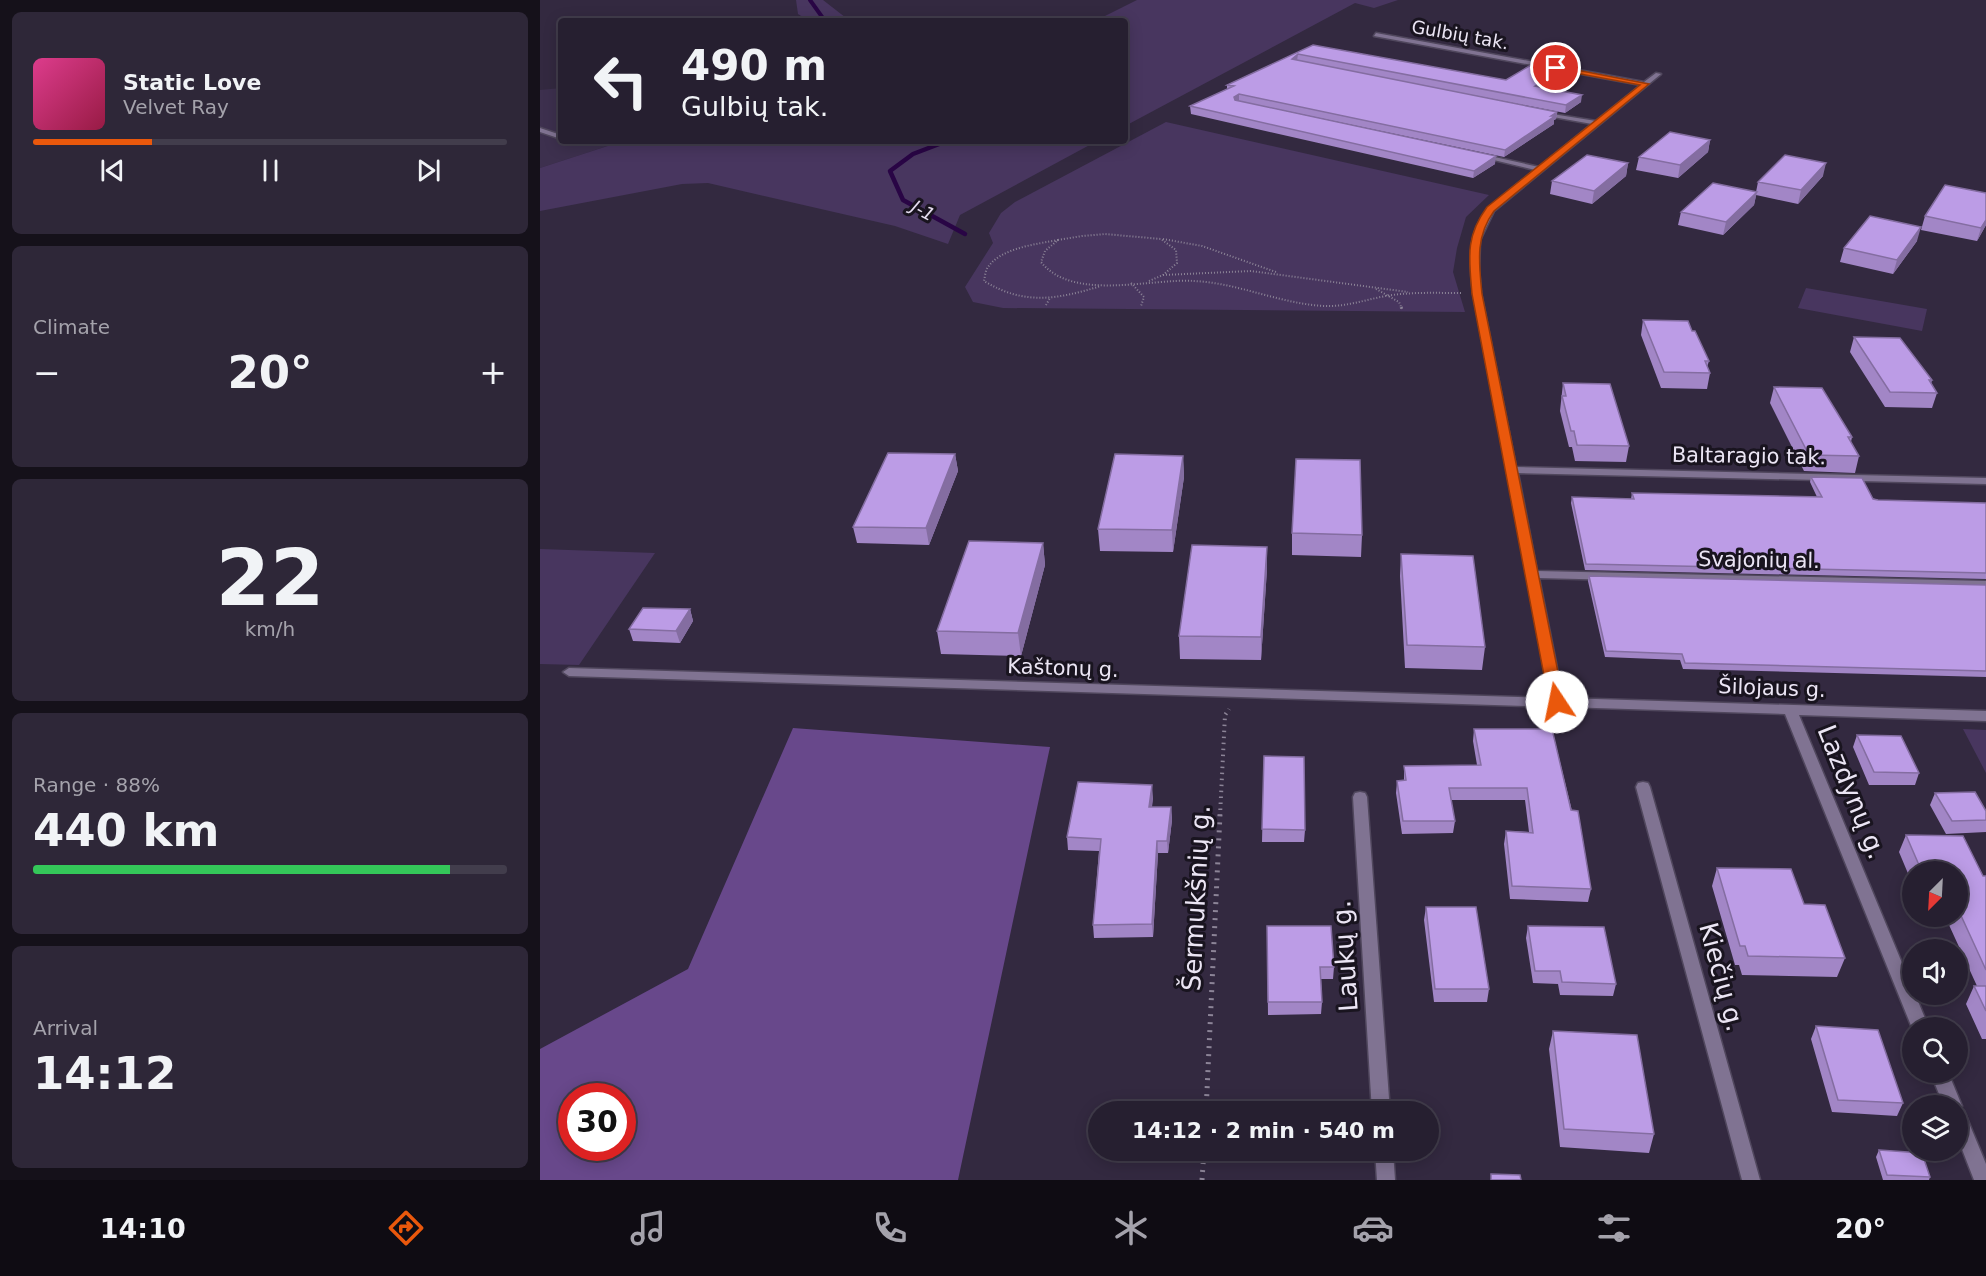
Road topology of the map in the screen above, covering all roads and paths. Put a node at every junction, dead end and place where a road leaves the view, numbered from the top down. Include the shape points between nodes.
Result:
1 (1376, 35) dead end
2 (1658, 74) dead end
3 (1646, 84) junction
4 (1539, 112) edge
5 (1597, 123) junction
6 (540, 130) edge
7 (558, 136) edge
8 (1468, 154) edge
9 (1540, 169) junction
10 (1161, 239) junction
11 (1058, 240) junction
12 (1283, 274) junction
13 (1163, 275) junction
14 (1149, 281) junction
15 (1130, 283) junction
16 (1358, 285) junction
17 (1103, 286) junction
18 (1412, 293) junction
19 (1477, 294) junction
20 (1390, 295) junction
21 (1050, 298) junction
22 (1046, 305) dead end
23 (1141, 306) dead end
24 (1403, 311) dead end
25 (1511, 470) junction
26 (1986, 481) edge
27 (1532, 574) junction
28 (1986, 585) edge
29 (569, 672) dead end
30 (1241, 693) junction
31 (1557, 702) junction
32 (1790, 710) junction
33 (1986, 716) edge
34 (1643, 787) dead end
35 (1360, 797) dead end
36 (1916, 1017) edge
37 (1207, 1101) edge
38 (1380, 1101) edge
39 (1968, 1142) edge
40 (1203, 1161) edge
41 (1385, 1161) edge
42 (1202, 1180) edge
43 (1386, 1180) edge
44 (1751, 1180) edge
45 (1983, 1180) edge

1 - 3 street, Gulbių tak.
2 - 3 street
3 - 5 street
4 - 5 street
5 - 9 street
6 - 7 street
8 - 9 street
9 - 19 street via 1491,209 1479,225 1473,254
10 - 11 path via 1105,234
10 - 12 path via 1203,246
10 - 13 path via 1176,250 1177,263
11 - 17 path via 1045,251 1041,262 1048,272 1072,282
11 - 21 path via 1011,252 993,262 984,281 999,292
12 - 13 path
12 - 16 path
13 - 14 path
14 - 15 path
14 - 20 path via 1223,284 1292,303 1328,306
15 - 17 path
15 - 23 path via 1144,297
16 - 18 path
16 - 20 path
17 - 21 path
18 - 19 path
18 - 20 path
19 - 25 street
20 - 24 path
21 - 22 path
25 - 26 street, Baltaragio tak.
25 - 27 street
27 - 28 street, Svajonių al.
27 - 31 street
29 - 30 street, Kaštonų g.
30 - 31 street, Kaštonų g.
30 - 37 path, Šermukšnių g. via 1225,715
31 - 32 street, Šilojaus g.
32 - 33 street, Šilojaus g.
32 - 36 street, Lazdynų g.
34 - 44 street, Kiečių g.
35 - 38 street, Laukų g.
39 - 45 street
40 - 42 path
41 - 43 street

